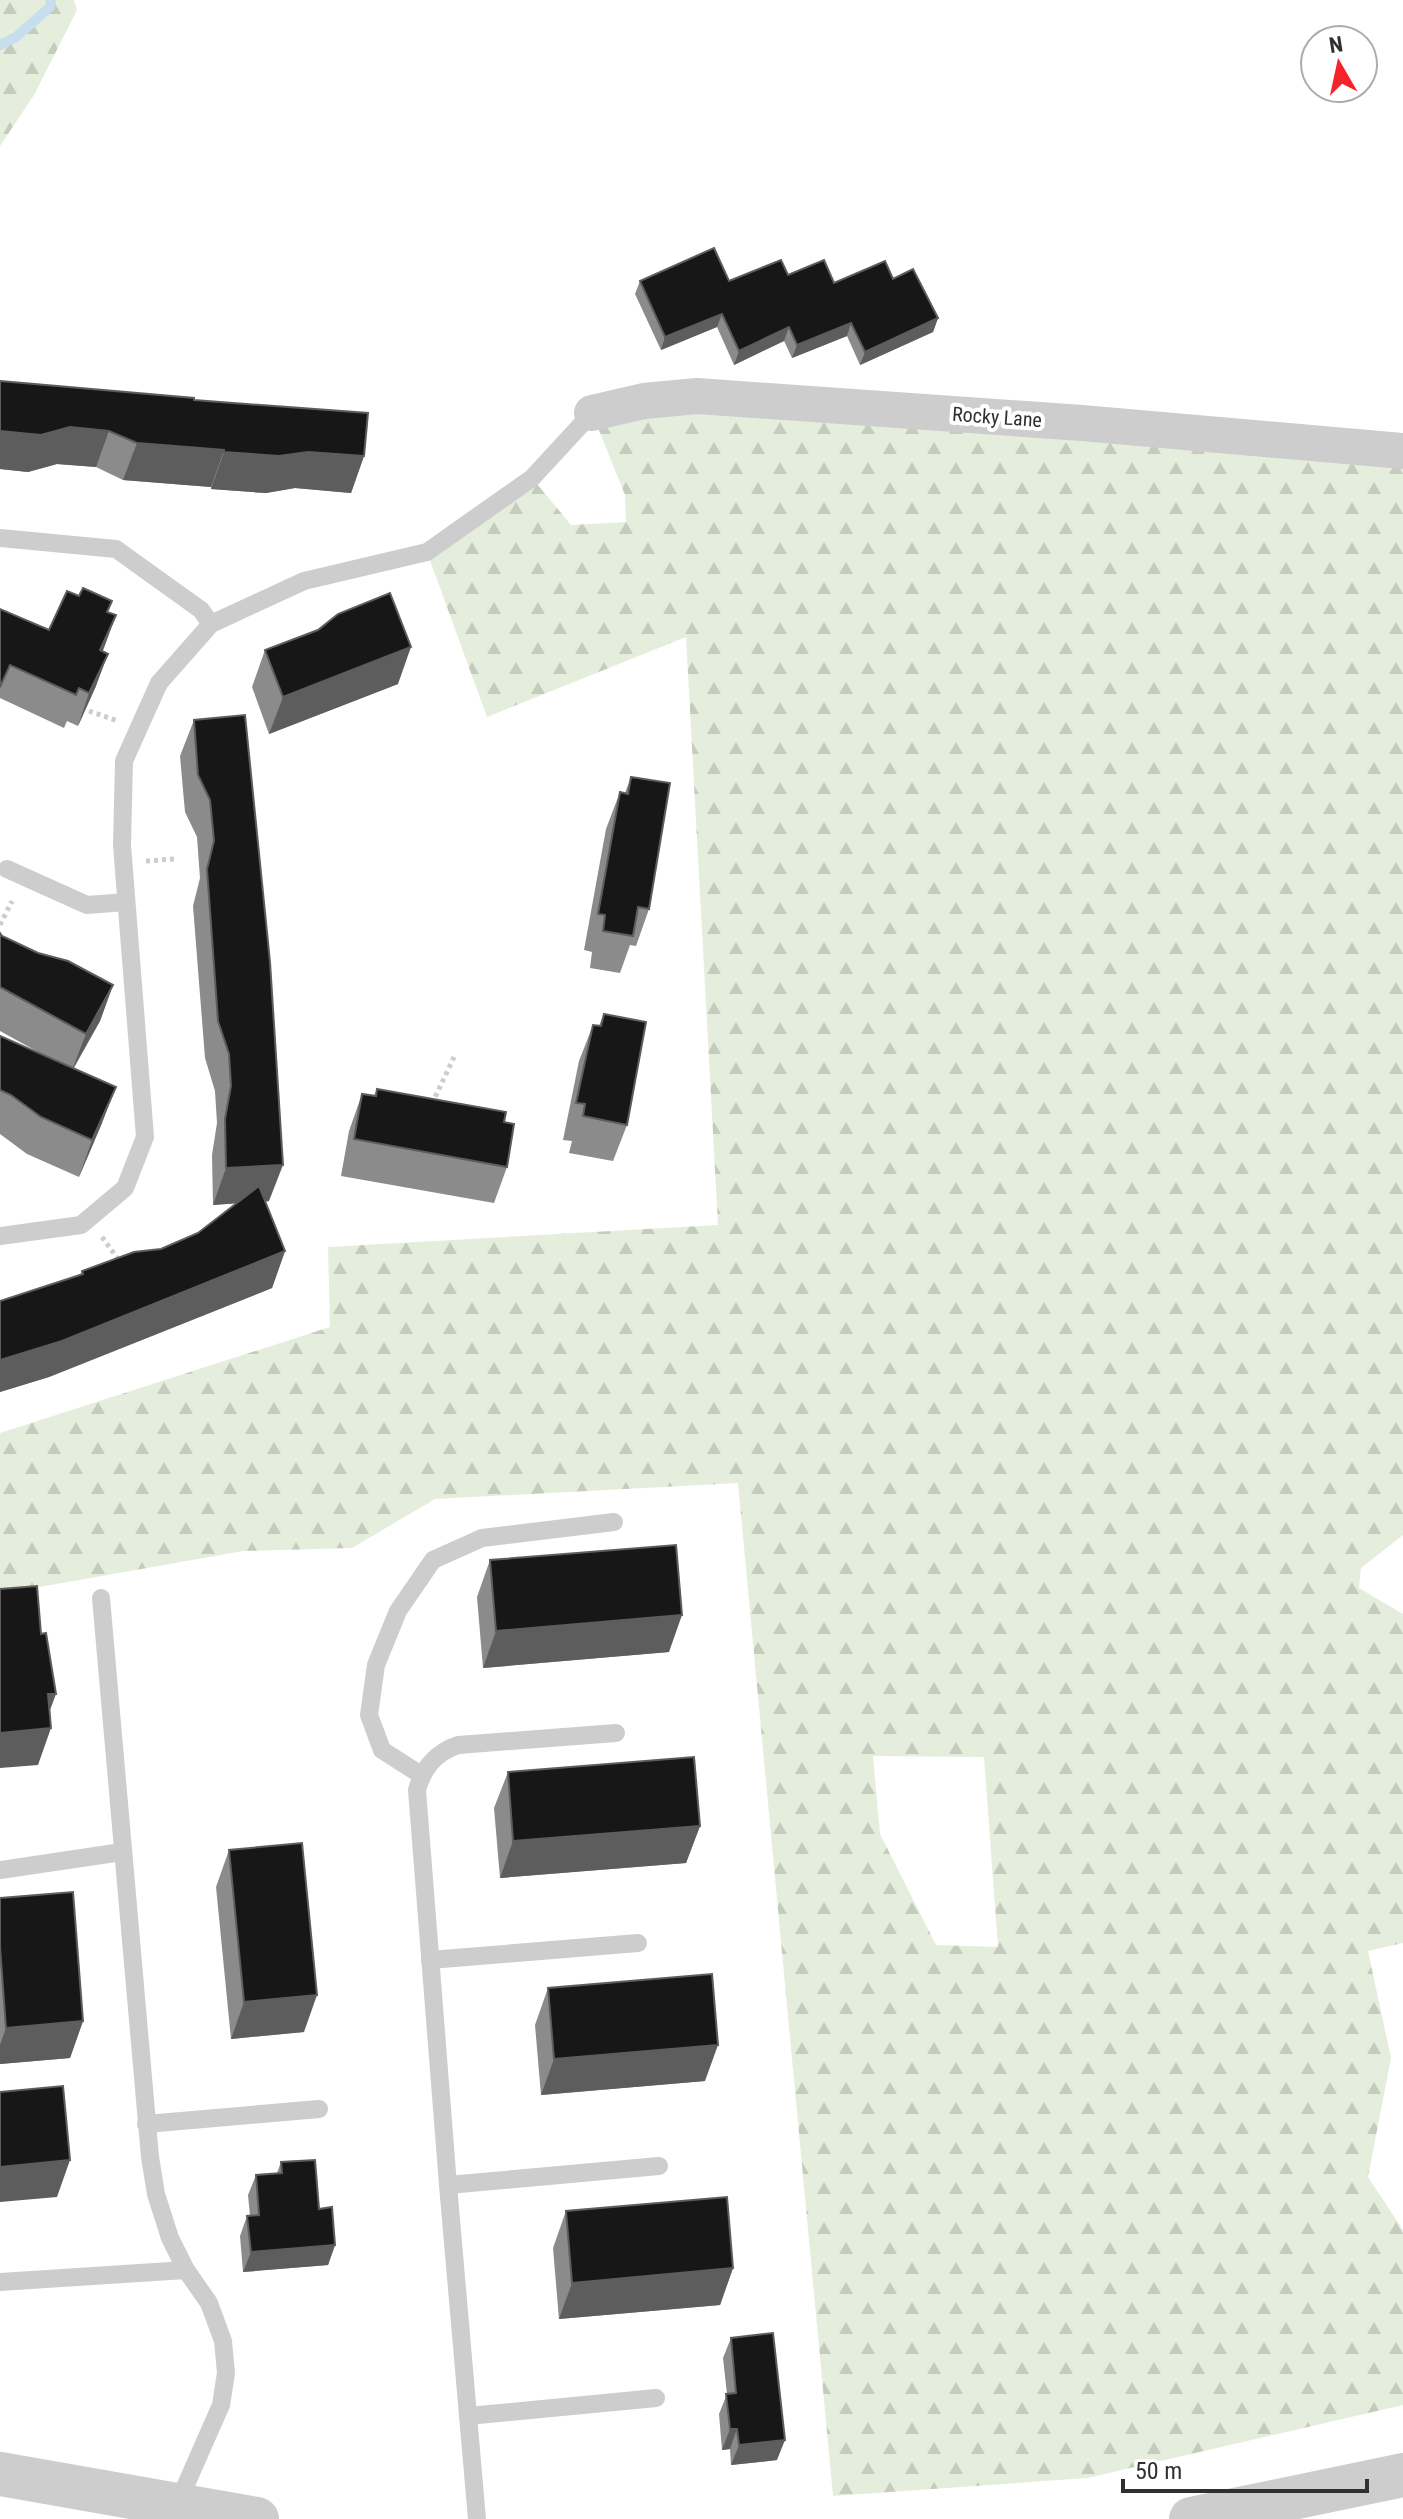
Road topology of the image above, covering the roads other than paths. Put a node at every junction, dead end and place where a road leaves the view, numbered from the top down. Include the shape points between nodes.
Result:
1 (592, 413) joint
2 (1403, 451) edge
3 (0, 538) edge
4 (211, 624) junction
5 (7, 869) dead end
6 (126, 902) junction
7 (0, 1235) edge
8 (614, 1522) dead end
9 (101, 1598) dead end
10 (616, 1733) dead end
11 (421, 1775) junction
12 (122, 1852) junction
13 (0, 1870) edge
14 (638, 1943) dead end
15 (430, 1960) junction
16 (319, 2109) dead end
17 (146, 2124) junction
18 (659, 2166) dead end
19 (448, 2185) junction
20 (186, 2270) junction
21 (0, 2282) edge
22 (656, 2398) dead end
23 (468, 2416) junction
24 (0, 2474) edge
25 (1403, 2475) edge
26 (177, 2505) junction
27 (257, 2519) edge
28 (477, 2519) edge
29 (1191, 2519) edge

1 - 2 street, Rocky Lane via 697,396
1 - 4 lane via 532,478 427,552 304,581
3 - 4 lane via 116,549 201,610
4 - 6 lane via 159,683 124,761
5 - 6 lane via 87,905
6 - 7 lane via 145,1137 125,1188 81,1225
8 - 11 lane via 482,1538 433,1560 398,1611 376,1665 369,1715 382,1750
9 - 12 lane
10 - 11 lane via 458,1745 432,1759
11 - 15 lane via 417,1790
12 - 13 lane
12 - 17 lane
14 - 15 lane
15 - 19 lane
16 - 17 lane
17 - 20 lane via 156,2194
18 - 19 lane
19 - 23 lane
20 - 21 lane
20 - 26 lane via 209,2303 223,2341 226,2373 221,2405
22 - 23 lane
23 - 28 lane
24 - 26 street
25 - 29 street
26 - 27 street

